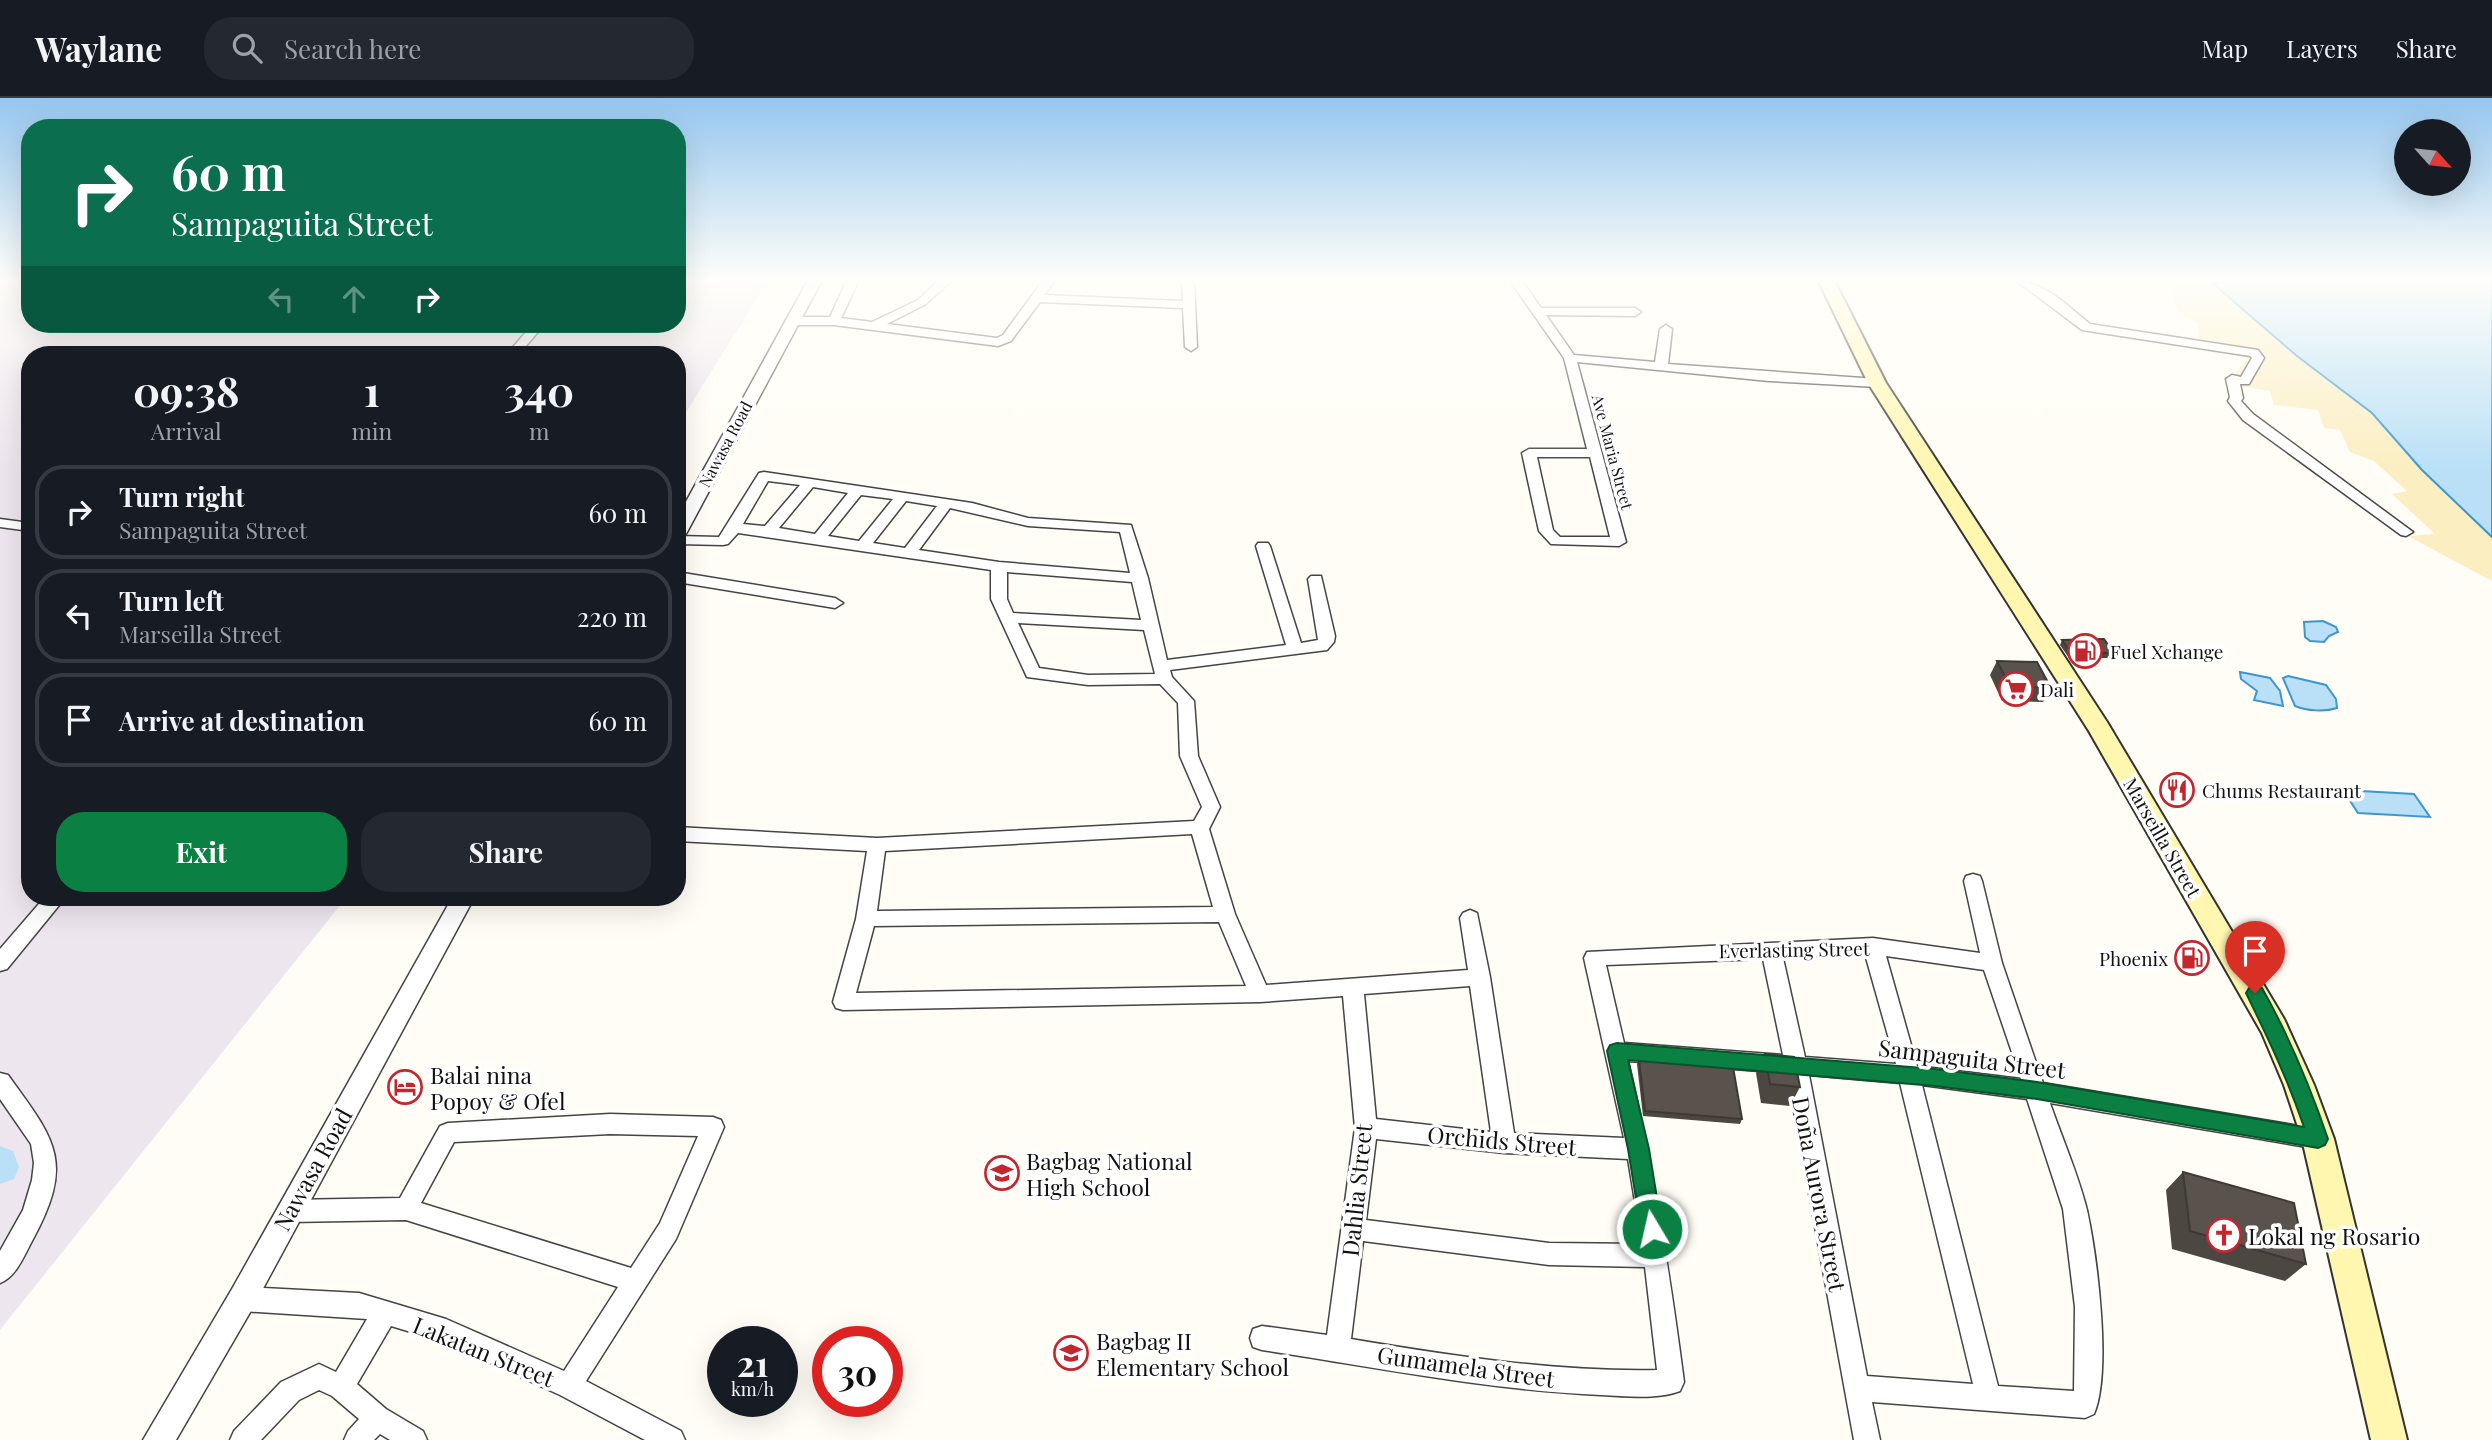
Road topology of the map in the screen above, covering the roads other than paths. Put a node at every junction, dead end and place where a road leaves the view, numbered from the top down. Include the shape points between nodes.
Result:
1 (778, 345) edge
2 (1561, 345) edge
3 (1664, 345) edge
4 (1858, 345) edge
5 (2200, 345) edge
6 (1570, 358) junction
7 (1661, 367) junction
8 (1877, 383) junction
9 (1593, 453) junction
10 (810, 482) junction
11 (857, 490) junction
12 (902, 497) junction
13 (947, 503) junction
14 (686, 517) edge
15 (0, 523) edge
16 (21, 526) edge
17 (734, 528) junction
18 (769, 531) junction
19 (2406, 532) dead end
20 (818, 539) junction
21 (686, 540) edge
22 (1263, 546) dead end
23 (862, 547) junction
24 (908, 554) junction
25 (999, 567) junction
26 (686, 578) edge
27 (1140, 578) junction
28 (1315, 579) dead end
29 (835, 603) dead end
30 (1009, 618) junction
31 (1150, 625) junction
32 (1295, 649) junction
33 (1162, 672) junction
34 (1199, 827) junction
35 (686, 834) edge
36 (877, 845) junction
37 (1973, 881) dead end
38 (48, 906) edge
39 (459, 906) edge
40 (1226, 914) junction
41 (1470, 918) dead end
42 (866, 919) junction
43 (1873, 946) junction
44 (1771, 949) junction
45 (0, 963) edge
46 (1992, 963) junction
47 (1480, 977) junction
48 (1353, 989) junction
49 (1260, 994) junction
50 (1617, 1051) junction
51 (1797, 1065) junction
52 (1909, 1074) junction
53 (0, 1082) edge
54 (2037, 1091) junction
55 (1366, 1128) junction
56 (2318, 1139) junction
57 (1504, 1143) junction
58 (1639, 1149) junction
59 (406, 1209) junction
60 (289, 1212) junction
61 (1353, 1229) junction
62 (1656, 1256) junction
63 (0, 1272) edge
64 (635, 1281) junction
65 (242, 1299) junction
66 (385, 1313) junction
67 (1262, 1338) dead end
68 (1338, 1348) junction
69 (569, 1386) junction
70 (341, 1387) junction
71 (1857, 1388) junction
72 (1989, 1399) junction
73 (377, 1418) junction
74 (159, 1440) edge
75 (243, 1440) edge
76 (358, 1440) edge
77 (414, 1440) edge
78 (672, 1440) edge
79 (1867, 1440) edge
80 (2389, 1440) edge

1 - 14 street, Nawasa Road
2 - 6 street, Ave Maria Street
3 - 7 street
4 - 8 main road, Marseilla Street
5 - 19 street via 2254,353 2258,358 2245,381 2232,379 2235,401 2248,417
6 - 7 street
6 - 9 street, Ave Maria Street
7 - 8 street
8 - 56 main road, Marseilla Street via 2099,729 2247,979 2274,1028
9 - 9 street, Ave Maria Street via 1529,453 1546,531 1556,541 1619,542
10 - 11 street
10 - 17 street via 764,476
10 - 18 street
11 - 12 street
11 - 20 street
12 - 13 street
12 - 23 street
13 - 24 street
13 - 27 street via 1028,522 1126,528
15 - 16 street
17 - 18 street
17 - 21 street via 723,541
18 - 20 street
20 - 23 street
22 - 32 street
23 - 24 street
24 - 25 street
25 - 27 street
25 - 30 street via 999,600
26 - 29 street
27 - 31 street
28 - 32 street via 1326,642
30 - 31 street
30 - 33 street via 1033,673 1088,680
31 - 33 street
32 - 33 street
33 - 34 street via 1186,701 1189,756 1211,807
34 - 36 street
34 - 40 street
35 - 36 street
36 - 42 street
37 - 46 street
38 - 45 street
39 - 60 street, Nawasa Road
40 - 42 street
40 - 49 street
41 - 47 street
42 - 49 street via 843,1002
43 - 44 street, Everlasting Street
43 - 46 street, Everlasting Street
43 - 52 street
44 - 50 street, Everlasting Street via 1594,958
44 - 51 street, Doña Aurora Street
46 - 54 street
47 - 48 street
47 - 57 street
48 - 49 street
48 - 55 street, Dahlia Street
50 - 51 street, Sampaguita Street
50 - 58 street
51 - 52 street, Sampaguita Street
51 - 71 street, Doña Aurora Street
52 - 54 street, Sampaguita Street
52 - 72 street
53 - 63 street via 43,1144 44,1187 26,1232
54 - 56 street, Sampaguita Street
54 - 72 street via 2075,1209 2089,1379 2085,1405
55 - 57 street, Orchids Street
55 - 61 street, Dahlia Street
56 - 80 main road, Marseilla Street
57 - 58 street, Orchids Street
58 - 62 street
59 - 60 street
59 - 64 street
59 - 64 street via 448,1133 610,1124 713,1126 668,1231
60 - 65 street, Nawasa Road
61 - 62 street via 1549,1254
61 - 68 street, Dahlia Street
62 - 68 street, Gumamela Street via 1671,1382 1628,1385 1495,1374
64 - 69 street
65 - 66 street, Lakatan Street via 359,1306
65 - 74 street, Nawasa Road
66 - 69 street, Lakatan Street via 446,1331
66 - 70 street
67 - 68 street, Gumamela Street
69 - 78 street, Lakatan Street
70 - 73 street
70 - 75 street via 324,1377 290,1391
71 - 72 street
71 - 79 street, Doña Aurora Street
73 - 76 street
73 - 77 street

